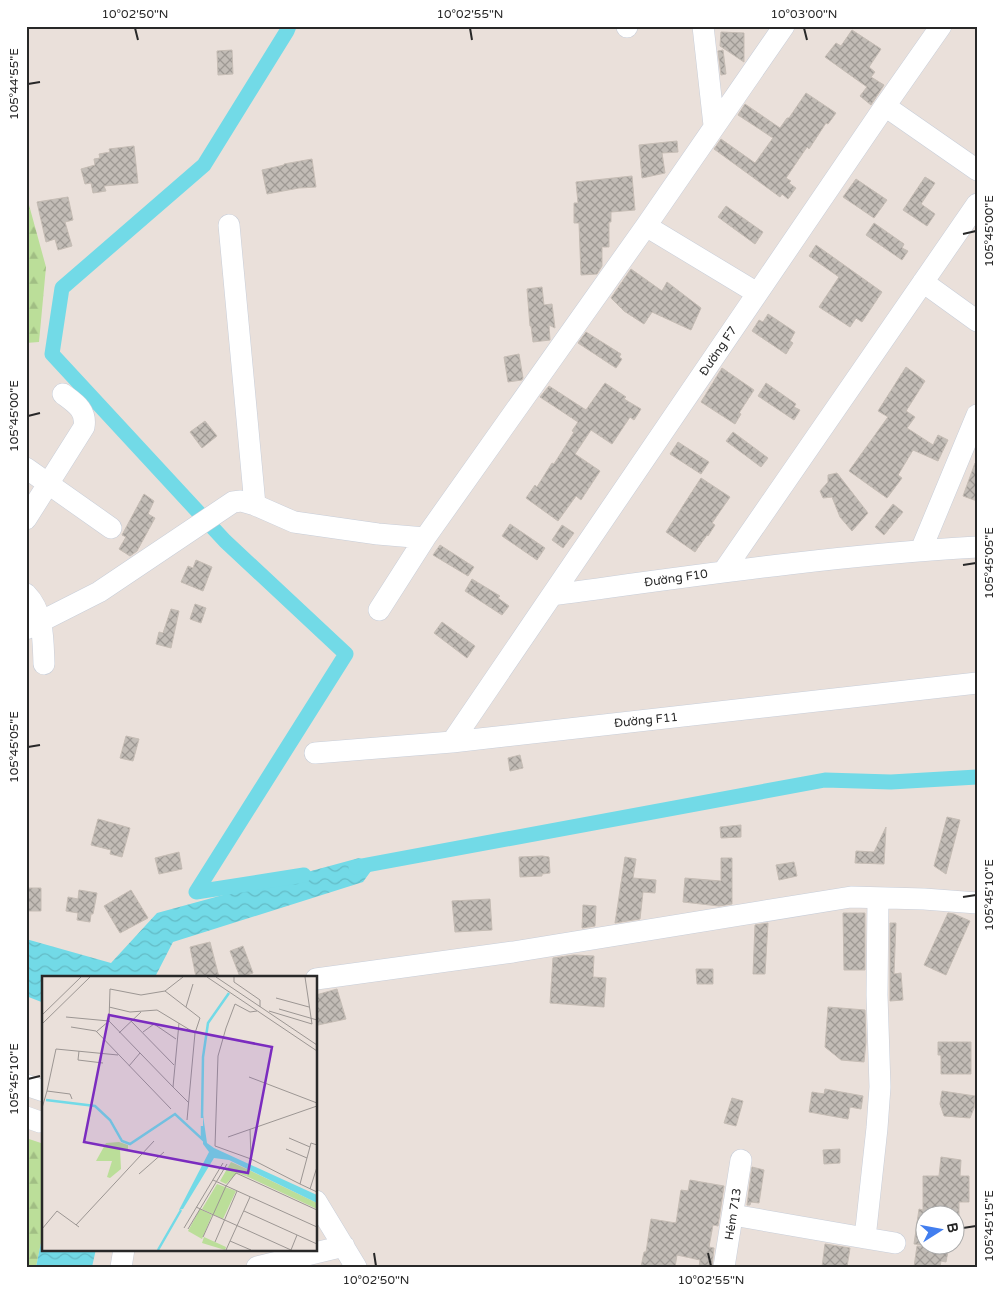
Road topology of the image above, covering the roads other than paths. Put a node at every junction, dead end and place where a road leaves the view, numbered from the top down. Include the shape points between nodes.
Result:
1 (703, 26) edge
2 (784, 26) edge
3 (941, 26) edge
4 (885, 106) junction
5 (714, 125) junction
6 (977, 170) edge
7 (977, 204) edge
8 (229, 224) dead end
9 (646, 226) junction
10 (923, 282) junction
11 (757, 294) junction
12 (977, 322) edge
13 (62, 394) dead end
14 (977, 414) edge
15 (26, 468) edge
16 (48, 483) junction
17 (255, 505) junction
18 (26, 519) edge
19 (111, 528) dead end
20 (425, 538) junction
21 (977, 547) edge
22 (921, 550) junction
23 (723, 572) junction
24 (26, 594) edge
25 (552, 595) junction
26 (379, 610) dead end
27 (33, 625) edge
28 (44, 664) dead end
29 (977, 683) edge
30 (452, 742) junction
31 (315, 753) dead end
32 (878, 898) junction
33 (977, 903) edge
34 (318, 979) edge
35 (26, 1085) edge
36 (42, 1090) edge
37 (741, 1160) dead end
38 (318, 1204) edge
39 (733, 1215) junction
40 (344, 1246) junction
41 (124, 1250) edge
42 (121, 1267) edge
43 (257, 1267) edge
44 (356, 1267) edge
45 (724, 1267) edge

1 - 5 street
2 - 5 street
3 - 4 street, Đường F7
4 - 6 street
4 - 11 street, Đường F7
5 - 9 street
7 - 10 street
8 - 17 street
9 - 11 street
9 - 20 street
10 - 12 street
10 - 23 street
11 - 25 street, Đường F7
13 - 16 street via 80,407 85,421
14 - 22 street
15 - 16 street
16 - 18 street
16 - 19 street
17 - 20 street via 294,522
17 - 27 street via 233,502 100,592
20 - 26 street
21 - 22 street, Đường F10
22 - 23 street, Đường F10
23 - 25 street, Đường F10
24 - 27 street via 35,604
25 - 30 street
27 - 28 street via 43,638
29 - 30 street, Đường F11
30 - 31 street, Đường F11
32 - 33 street
32 - 34 street via 851,898 513,952
32 - 39 street via 880,1087 877,1240
35 - 36 street
37 - 39 street, Hẻm 713
38 - 40 street
39 - 45 street, Hẻm 713
40 - 43 street
40 - 44 street
41 - 42 street

